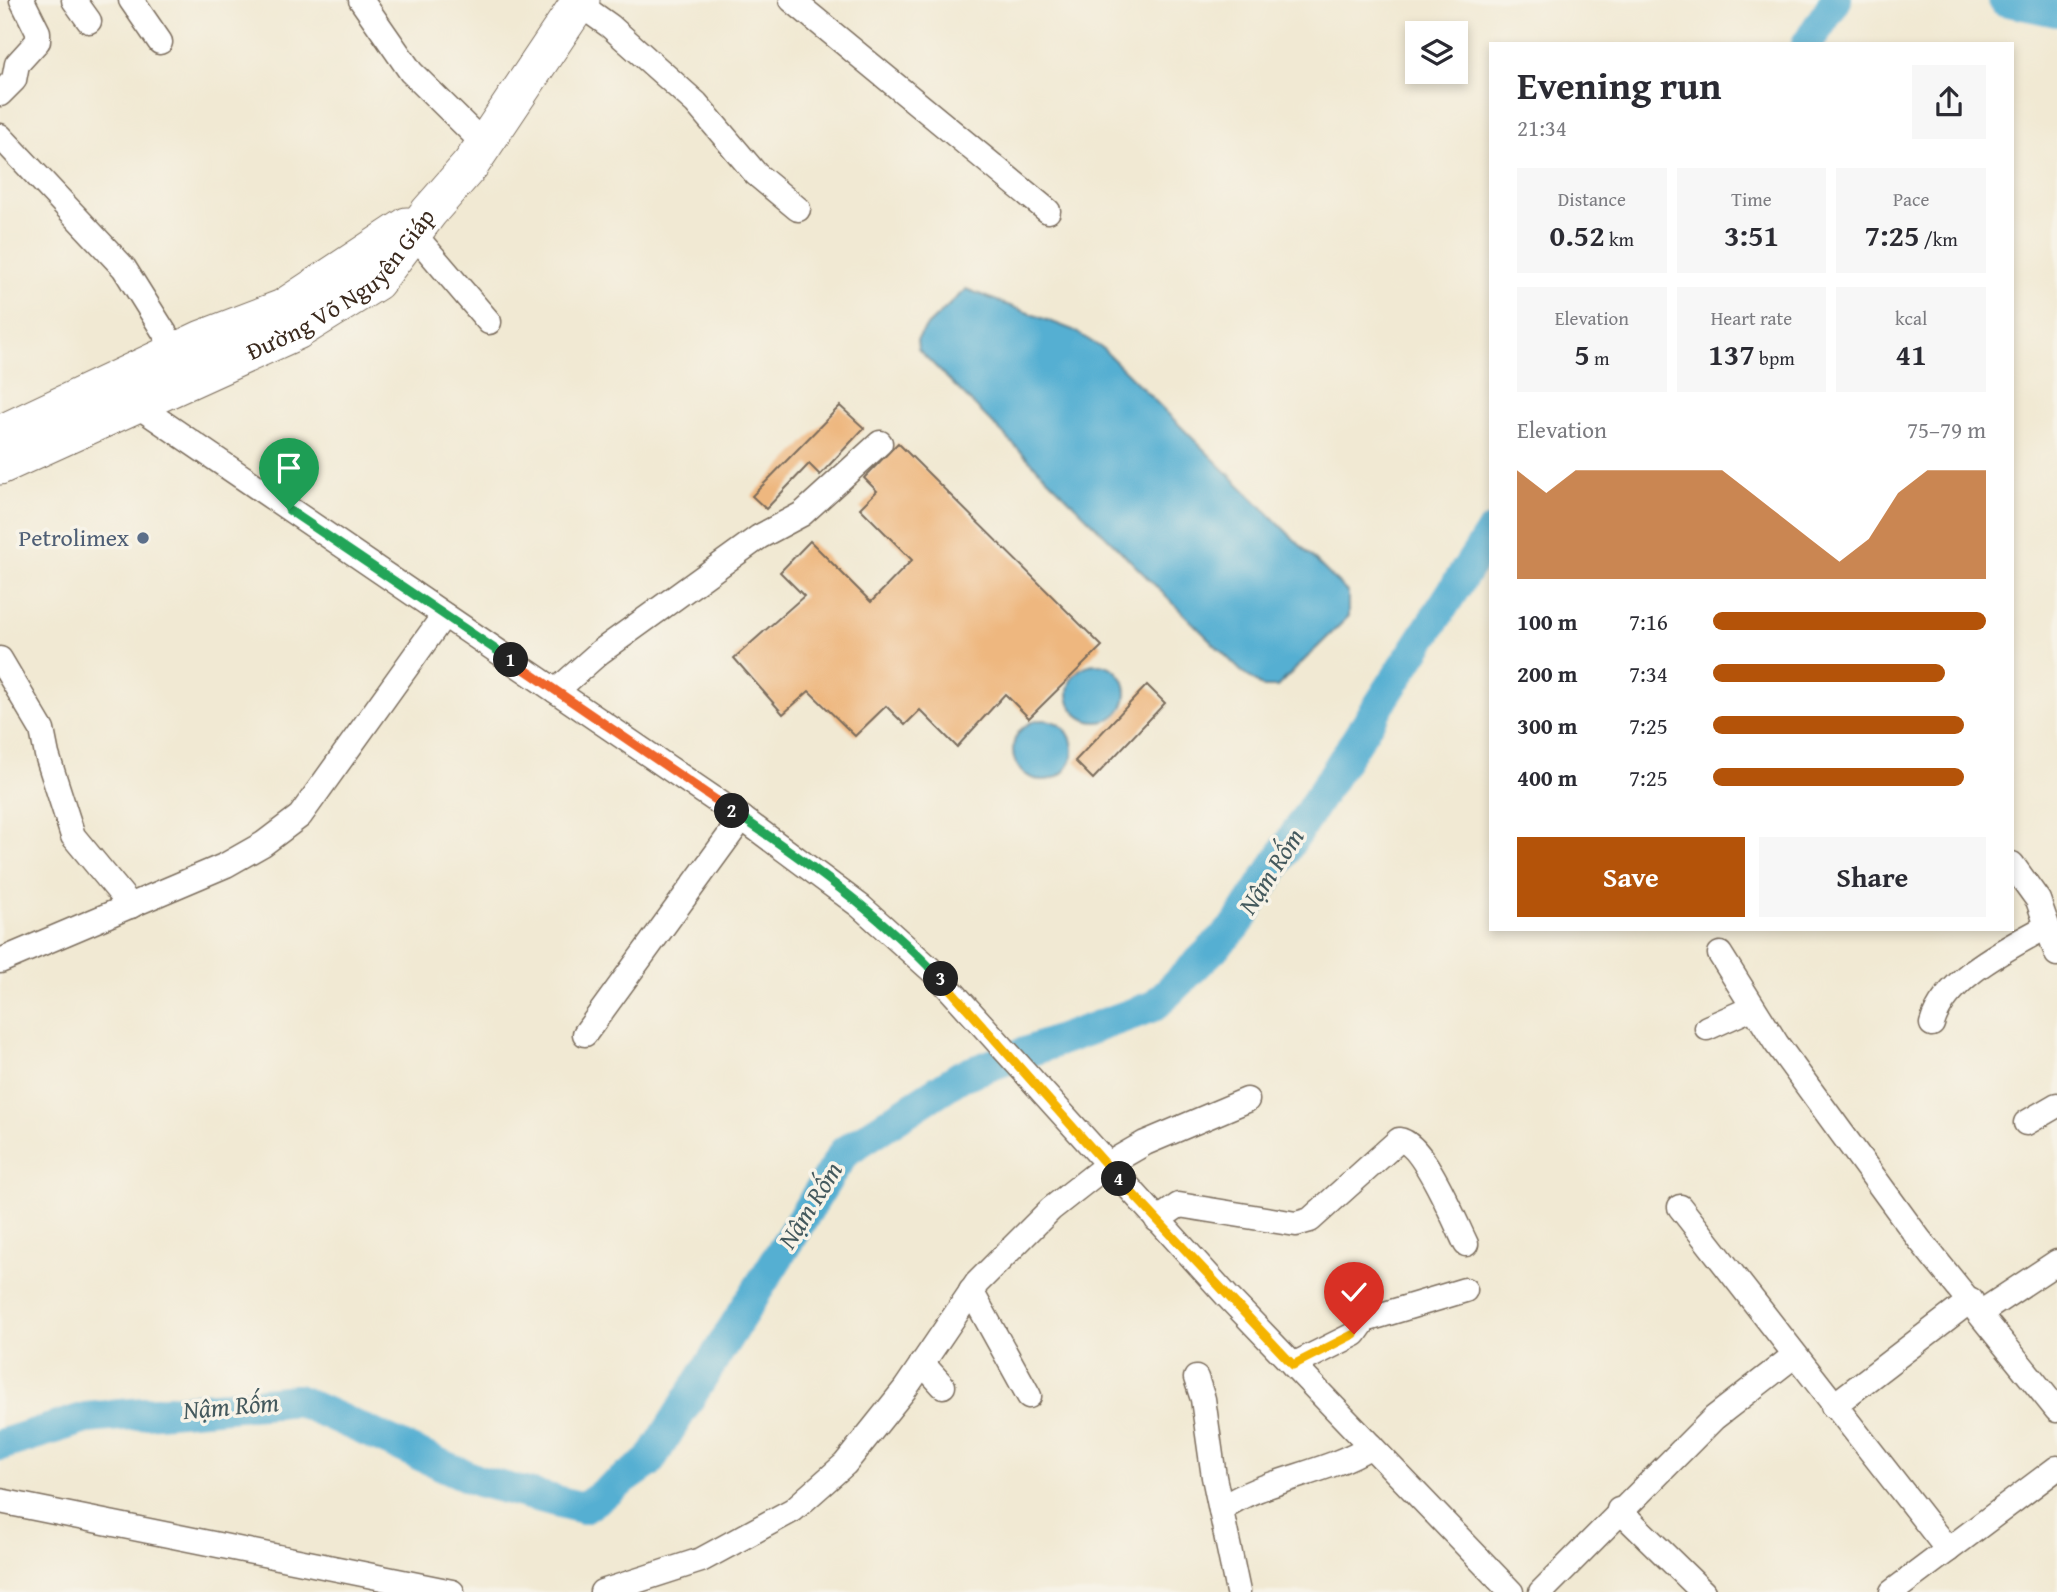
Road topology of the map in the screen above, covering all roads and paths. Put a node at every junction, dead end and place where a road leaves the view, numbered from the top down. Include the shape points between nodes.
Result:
1 (22, 0) edge
2 (74, 0) edge
3 (131, 0) edge
4 (361, 0) edge
5 (792, 0) edge
6 (580, 2) edge
7 (89, 21) dead end
8 (160, 42) dead end
9 (0, 94) edge
10 (484, 144) junction
11 (4, 150) edge
12 (799, 209) dead end
13 (1048, 211) dead end
14 (416, 224) junction
15 (489, 322) dead end
16 (176, 351) junction
17 (120, 394) junction
18 (0, 434) edge
19 (880, 443) dead end
20 (0, 466) edge
21 (444, 615) junction
22 (0, 659) edge
23 (556, 691) junction
24 (742, 818) junction
25 (2014, 866) edge
26 (2047, 895) edge
27 (131, 906) junction
28 (2046, 927) junction
29 (1720, 954) dead end
30 (2057, 954) edge
31 (0, 961) edge
32 (1752, 1008) junction
33 (1933, 1024) dead end
34 (1707, 1028) dead end
35 (584, 1034) dead end
36 (1247, 1100) dead end
37 (2057, 1105) edge
38 (2026, 1123) dead end
39 (1101, 1159) junction
40 (1679, 1208) dead end
41 (1157, 1220) junction
42 (1466, 1244) dead end
43 (2057, 1262) edge
44 (1465, 1290) dead end
45 (971, 1291) junction
46 (1976, 1307) junction
47 (1795, 1355) junction
48 (922, 1363) junction
49 (1293, 1365) junction
50 (1196, 1378) dead end
51 (943, 1386) dead end
52 (1029, 1396) dead end
53 (1833, 1406) junction
54 (2057, 1410) edge
55 (1371, 1447) junction
56 (2057, 1468) edge
57 (0, 1501) edge
58 (1221, 1509) junction
59 (1619, 1510) junction
60 (1948, 1550) junction
61 (1509, 1591) edge
62 (452, 1592) edge
63 (602, 1592) edge
64 (1238, 1592) edge
65 (1541, 1592) edge
66 (1703, 1592) edge
67 (1892, 1592) edge

1 - 9 street via 38,41
2 - 7 street
3 - 8 street
4 - 10 street via 411,72
5 - 13 street
6 - 10 highway
6 - 12 street via 696,103 756,174
10 - 14 highway
11 - 16 street via 124,268
14 - 15 street
14 - 16 highway, Đường Võ Nguyên Giáp via 283,308
14 - 17 highway, Đường Võ Nguyên Giáp via 376,282 297,331
16 - 17 highway, Đường Võ Nguyên Giáp
17 - 18 highway, Đường Võ Nguyên Giáp
17 - 20 highway, Đường Võ Nguyên Giáp
17 - 21 street
19 - 23 street via 802,514 760,537 600,652
21 - 23 street
21 - 27 street via 300,816 226,865
22 - 27 street via 42,730 73,836
23 - 24 street
24 - 35 street
24 - 39 street via 860,906 938,976
25 - 26 street
26 - 28 street
27 - 31 street
28 - 30 street
28 - 33 street via 1959,982 1937,1008
29 - 32 street
32 - 34 street
32 - 46 street via 1919,1239
36 - 39 street
37 - 38 street
39 - 41 street
39 - 45 street
40 - 47 street
41 - 42 street via 1179,1205 1296,1224 1310,1220 1399,1140 1410,1144 1432,1175
41 - 49 street
43 - 46 street
44 - 49 street via 1365,1320 1354,1334
45 - 48 street
45 - 52 street
46 - 53 street
46 - 54 street
47 - 53 street
47 - 59 street via 1714,1418
48 - 51 street
48 - 63 street via 845,1464 793,1510 701,1560
49 - 55 street
50 - 58 street
53 - 60 street
55 - 58 street via 1322,1471 1235,1499
55 - 61 street
56 - 60 street
57 - 62 street
58 - 64 street
59 - 65 street
59 - 66 street
60 - 67 street

